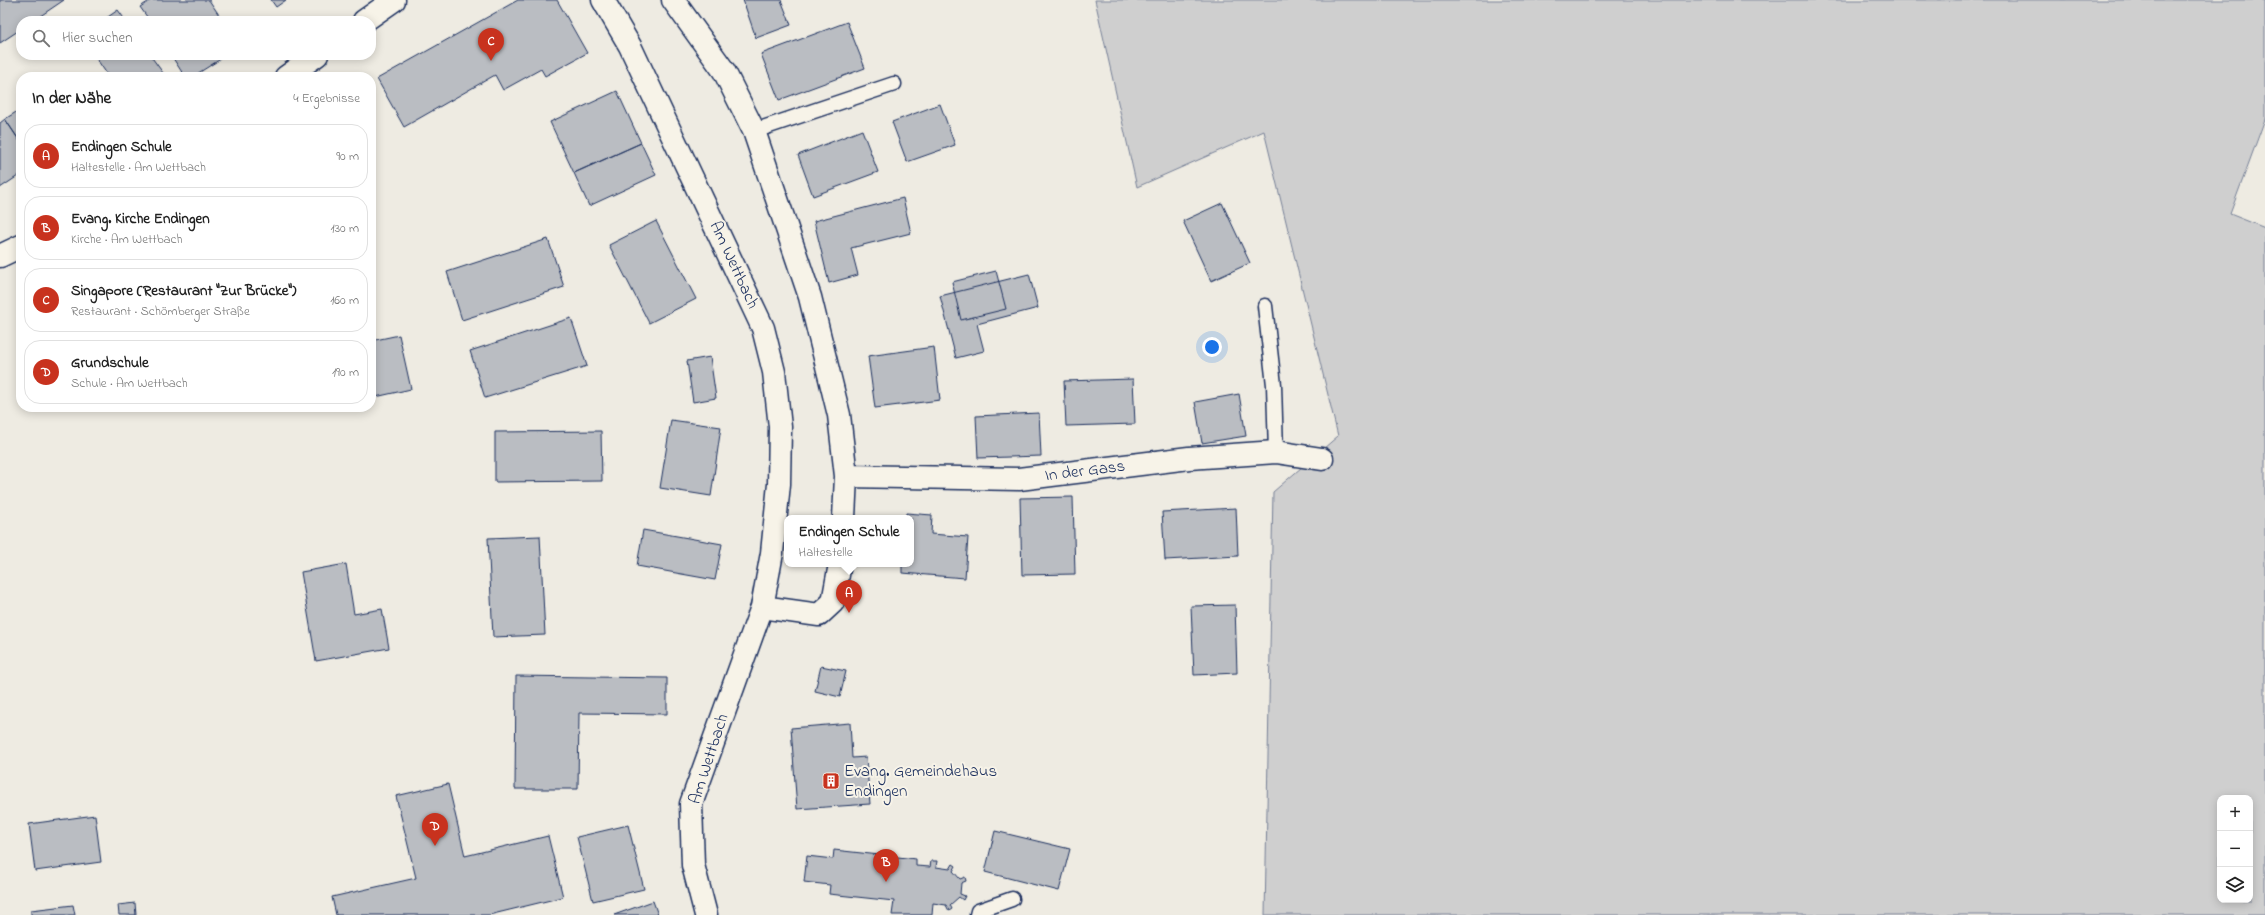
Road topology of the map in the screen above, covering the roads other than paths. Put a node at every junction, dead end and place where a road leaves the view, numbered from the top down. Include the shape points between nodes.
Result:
1 (394, 0) edge
2 (602, 0) edge
3 (674, 0) edge
4 (371, 16) edge
5 (310, 60) edge
6 (293, 72) edge
7 (894, 84) dead end
8 (754, 131) junction
9 (16, 248) edge
10 (0, 256) edge
11 (1265, 306) dead end
12 (1276, 452) junction
13 (1322, 459) dead end
14 (846, 476) junction
15 (844, 515) edge
16 (780, 554) edge
17 (839, 567) edge
18 (762, 607) junction
19 (1012, 898) dead end
20 (706, 915) edge
21 (977, 915) edge

1 - 4 street
2 - 16 street, Am Wettbach via 630,46 763,328 774,372 780,427
3 - 8 street via 724,71
5 - 6 street
7 - 8 lane
8 - 14 street via 810,297 839,415
9 - 10 street
11 - 12 lane via 1274,385
12 - 13 street, In der Gass
12 - 14 street, In der Gass via 1189,458 1019,479
14 - 15 street
16 - 18 street, Am Wettbach
17 - 18 street via 833,602 819,615
18 - 20 street, Am Wettbach via 691,804 693,865
19 - 21 lane via 978,911

